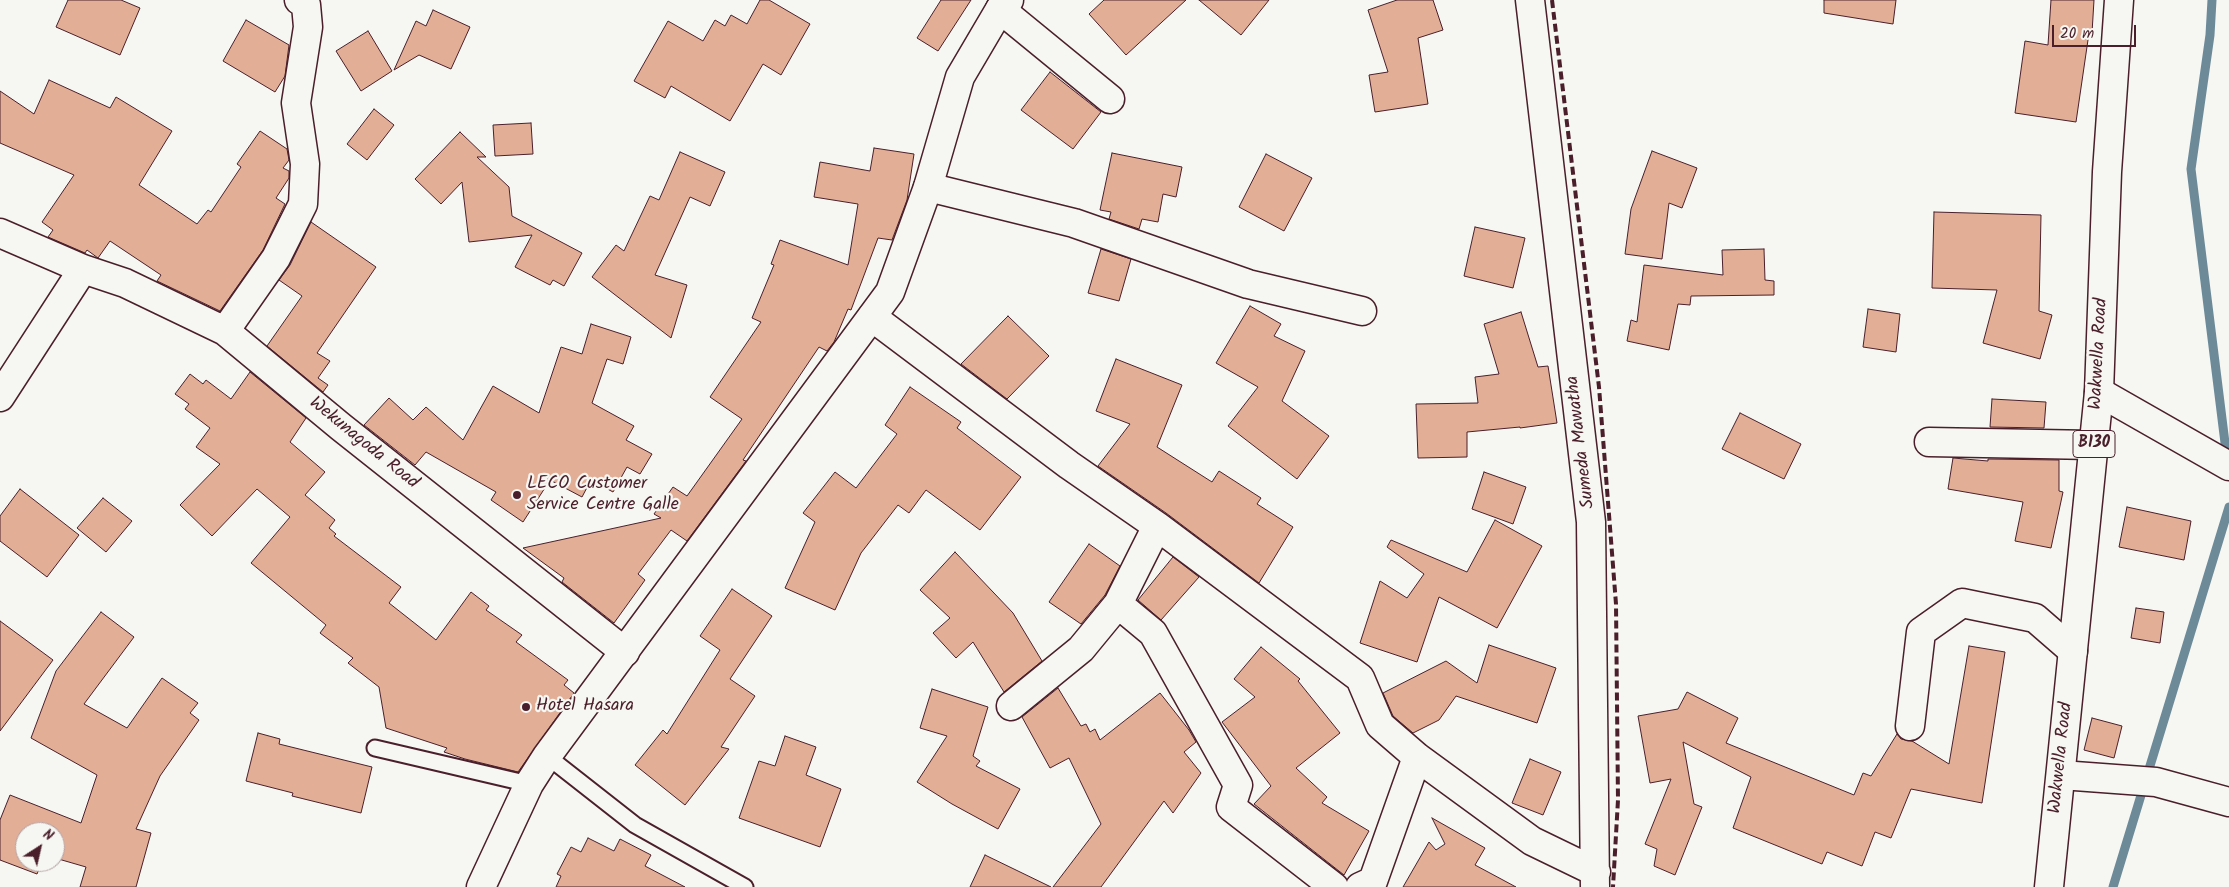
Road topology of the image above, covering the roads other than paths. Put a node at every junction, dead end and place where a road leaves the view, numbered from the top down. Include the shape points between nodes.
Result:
1 (299, 0) edge
2 (1530, 0) edge
3 (2119, 0) edge
4 (1005, 4) edge
5 (1110, 99) dead end
6 (928, 187) junction
7 (0, 231) edge
8 (83, 269) junction
9 (1362, 312) dead end
10 (872, 317) junction
11 (225, 331) junction
12 (2099, 392) junction
13 (0, 397) edge
14 (1929, 442) dead end
15 (2094, 446) junction
16 (2222, 462) edge
17 (1157, 526) junction
18 (1118, 604) junction
19 (2073, 651) junction
20 (624, 652) junction
21 (1011, 706) dead end
22 (1910, 726) dead end
23 (374, 748) dead end
24 (547, 756) junction
25 (1417, 757) junction
26 (2061, 775) junction
27 (529, 784) junction
28 (2229, 802) edge
29 (1595, 880) edge
30 (481, 887) edge
31 (745, 887) edge
32 (1334, 887) edge
33 (1360, 887) edge
34 (2049, 887) edge

1 - 11 street via 306,5 308,27 296,103 305,164 303,204 276,258
2 - 29 street, Sumeda Mawatha via 1591,522
3 - 12 street, Wakwella Road / B130 via 2107,172
4 - 5 street
4 - 6 street via 960,77
6 - 9 street via 1074,223 1248,284
6 - 10 street via 890,292
7 - 8 street, Wekunagoda Road
8 - 11 street, Wekunagoda Road via 125,283
8 - 13 street
10 - 17 street via 1068,465
10 - 20 street
11 - 20 street, Wekunagoda Road via 340,427
12 - 15 street, Wakwella Road / B130
12 - 16 street
14 - 15 street
15 - 19 street, Wakwella Road / B130
17 - 18 street
17 - 25 street via 1360,678 1380,725
18 - 21 street via 1082,650
18 - 32 street via 1154,634 1182,684 1238,785 1231,806
19 - 22 street via 2035,618 1962,603 1921,632
19 - 26 street, Wakwella Road / B130
20 - 24 street
23 - 27 lane
24 - 27 street
24 - 31 lane via 635,826
25 - 29 street via 1532,841
25 - 33 street via 1373,881
26 - 28 street via 2156,782
26 - 34 street, Wakwella Road / B130
27 - 30 street

